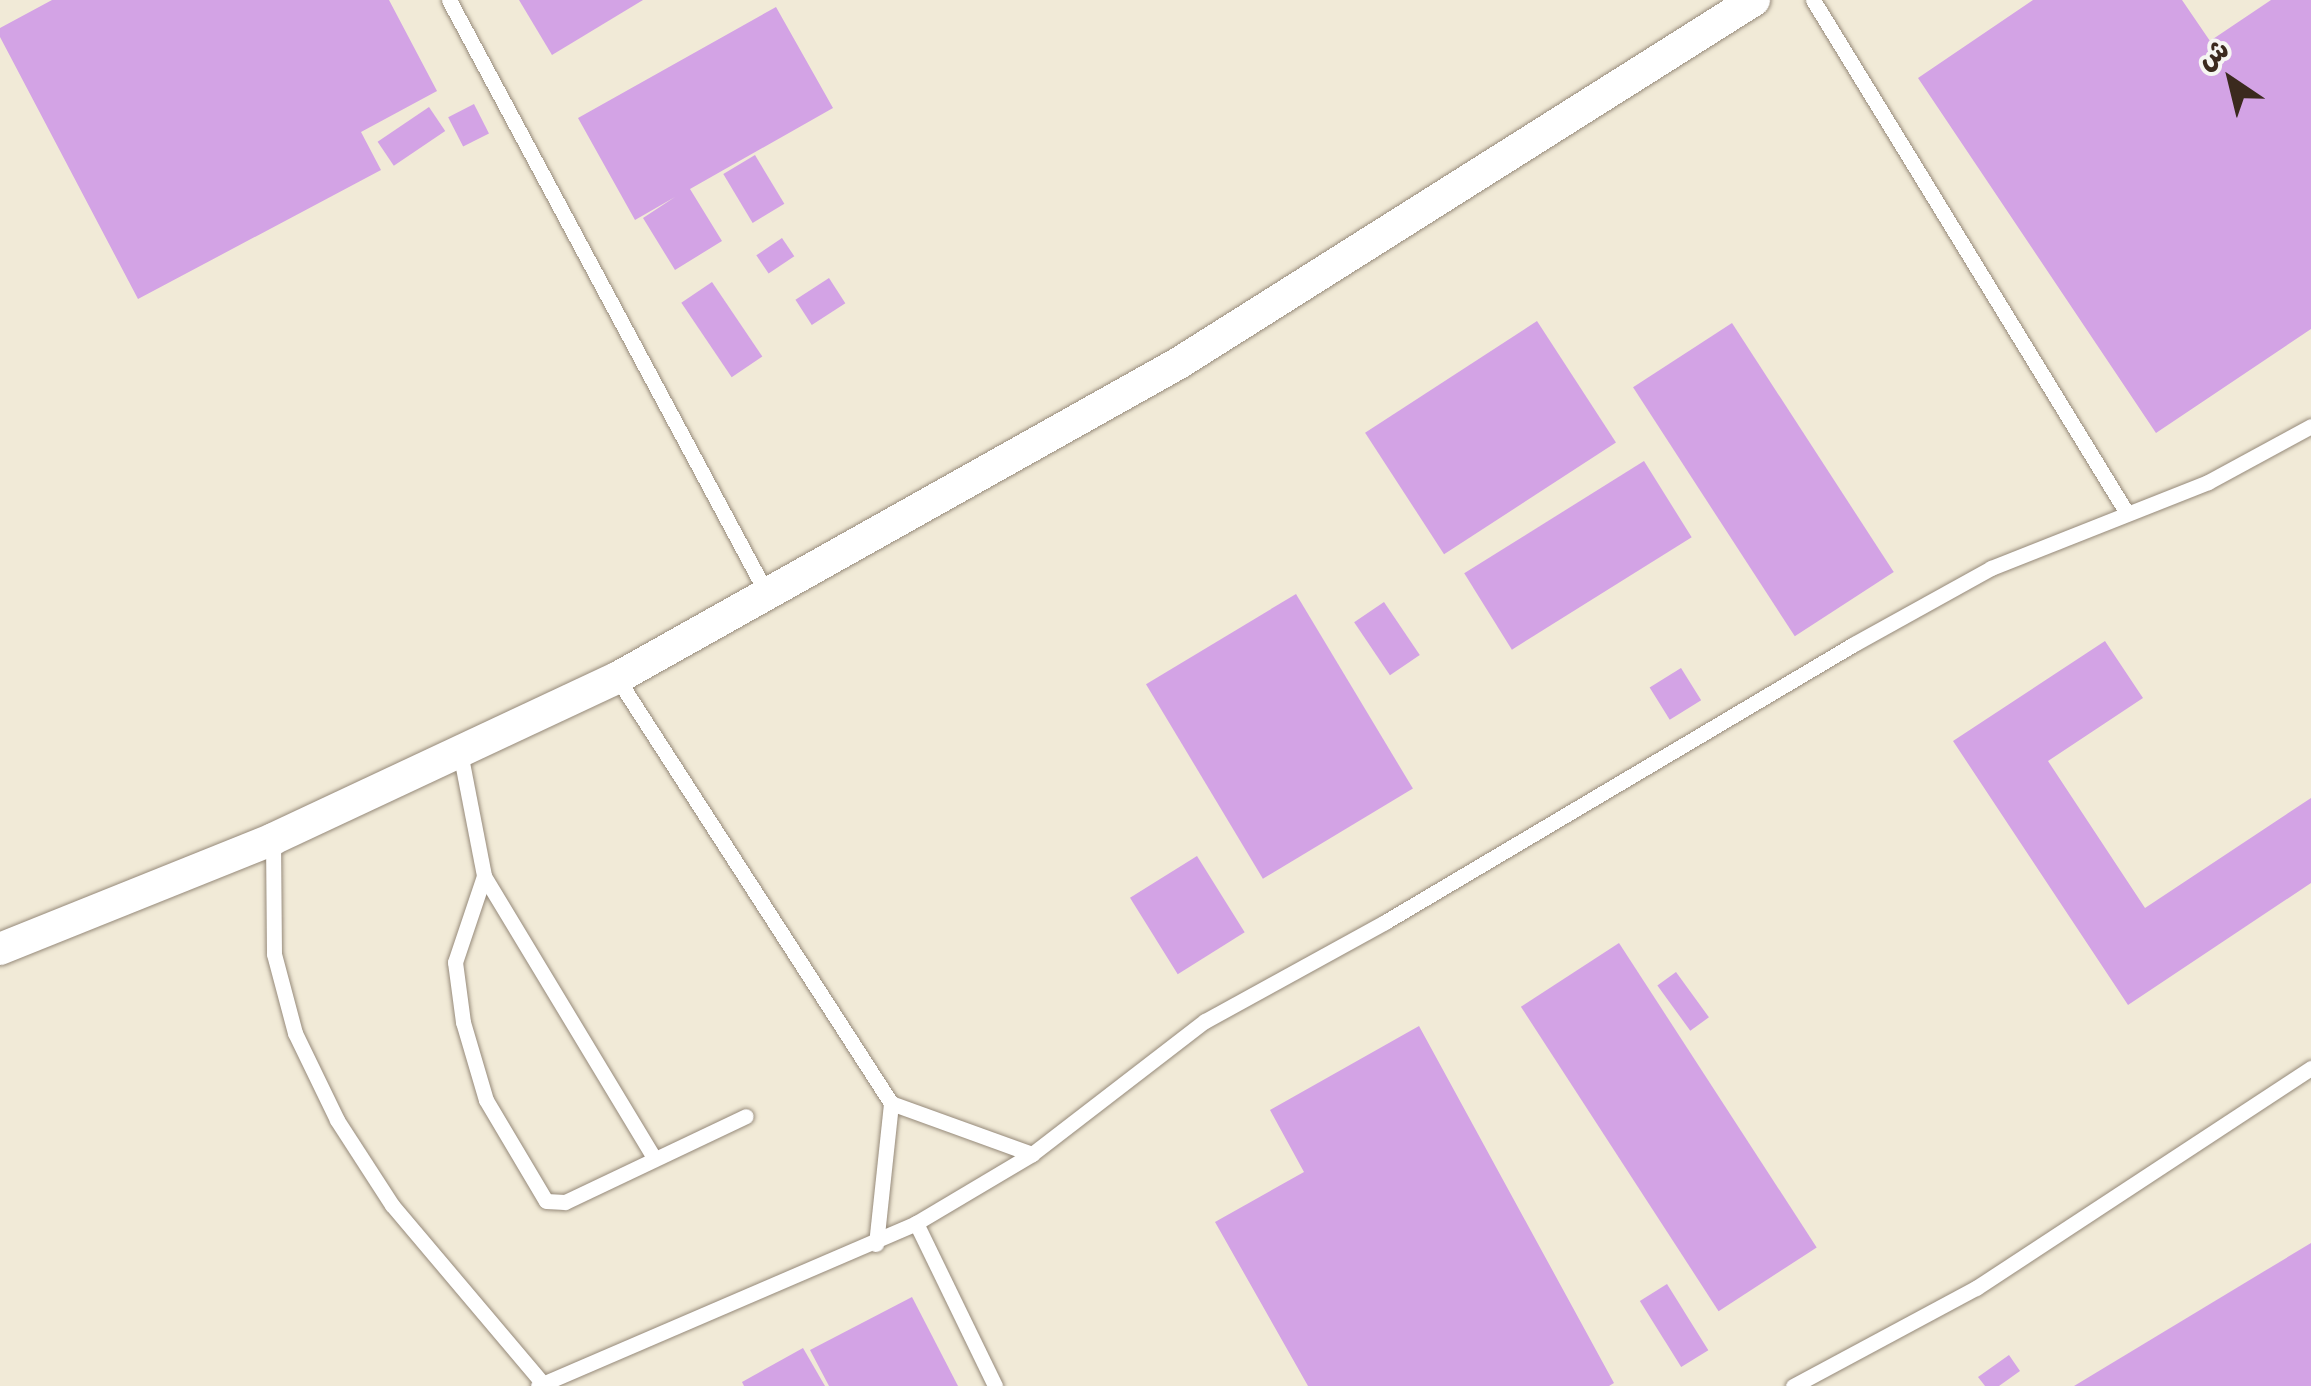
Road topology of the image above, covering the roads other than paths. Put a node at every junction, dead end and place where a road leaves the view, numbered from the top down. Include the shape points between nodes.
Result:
1 (449, 0) edge
2 (1754, 0) edge
3 (1813, 0) edge
4 (2311, 426) edge
5 (2126, 510) junction
6 (766, 594) junction
7 (617, 678) junction
8 (460, 752) junction
9 (273, 840) junction
10 (484, 876) junction
11 (0, 950) edge
12 (2311, 1068) edge
13 (891, 1103) junction
14 (746, 1116) dead end
15 (1032, 1154) junction
16 (653, 1156) junction
17 (916, 1224) junction
18 (876, 1244) junction
19 (540, 1385) edge
20 (995, 1386) edge
21 (1793, 1386) edge

1 - 6 lane
2 - 6 street via 1179,363
3 - 5 lane
4 - 5 lane via 2208,482
5 - 15 lane via 1991,568 1854,644 1205,1022
6 - 7 street
7 - 8 street
7 - 13 lane
8 - 9 street
8 - 10 lane
9 - 11 street
9 - 19 lane via 274,954 295,1032 337,1120 392,1205
10 - 16 lane
10 - 16 lane via 455,962 463,1022 486,1100 546,1201 566,1202
12 - 21 lane via 1976,1288
13 - 15 lane
13 - 18 lane
14 - 16 lane
15 - 17 lane
17 - 18 lane
17 - 20 lane
18 - 19 lane

